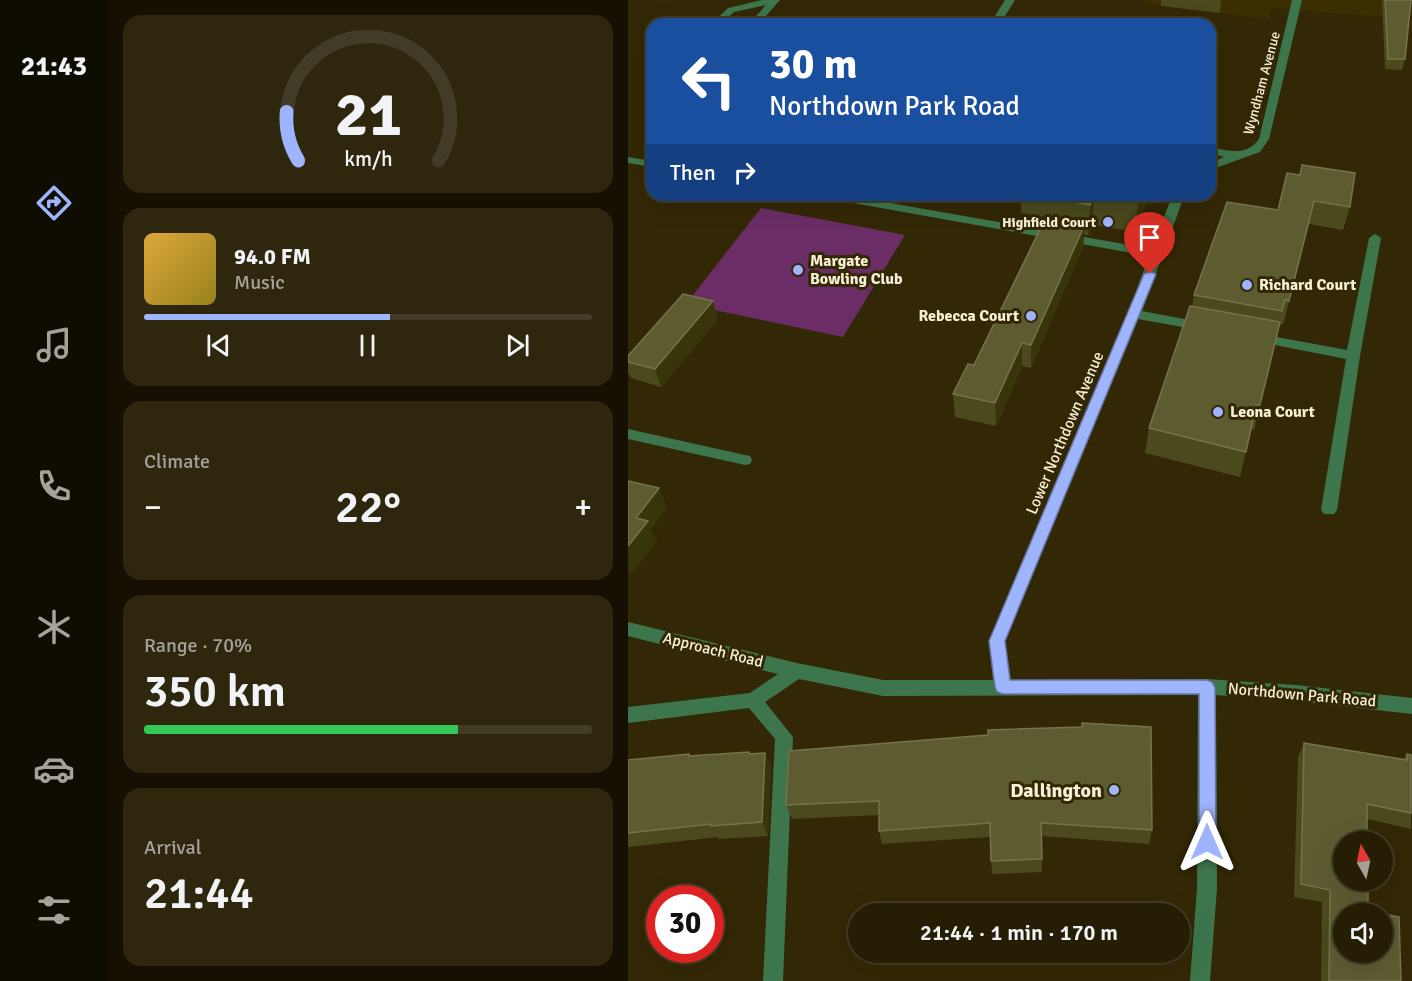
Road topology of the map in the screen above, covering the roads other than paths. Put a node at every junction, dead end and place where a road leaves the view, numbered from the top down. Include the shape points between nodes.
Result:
1 (774, 0) edge
2 (1010, 0) edge
3 (1297, 0) edge
4 (722, 18) edge
5 (759, 18) edge
6 (999, 18) edge
7 (1216, 151) edge
8 (1235, 156) junction
9 (628, 160) edge
10 (646, 163) edge
11 (1216, 164) edge
12 (859, 201) edge
13 (1176, 201) edge
14 (1375, 238) dead end
15 (1158, 254) junction
16 (1134, 314) junction
17 (1217, 330) edge
18 (1240, 334) edge
19 (1353, 356) junction
20 (628, 434) edge
21 (745, 460) dead end
22 (1329, 510) dead end
23 (628, 629) edge
24 (798, 670) junction
25 (1003, 687) junction
26 (1207, 687) junction
27 (753, 700) junction
28 (1411, 706) edge
29 (628, 715) edge
30 (773, 981) edge
31 (1200, 981) edge

1 - 4 street via 731,10
1 - 5 street
2 - 6 street
3 - 8 street, Wyndham Avenue via 1264,139 1256,150
7 - 8 street
8 - 11 street
9 - 10 street
12 - 15 street
13 - 15 street, Lower Northdown Avenue
14 - 19 street
15 - 16 street, Lower Northdown Avenue
16 - 17 street
16 - 25 street, Lower Northdown Avenue via 997,641
18 - 19 street
19 - 22 street
20 - 21 street
23 - 24 street, Approach Road
24 - 25 street, Northdown Park Road via 883,688
24 - 27 street
25 - 26 street, Northdown Park Road
26 - 28 street, Northdown Park Road
26 - 31 street via 1207,888
27 - 29 street
27 - 30 street via 784,737

